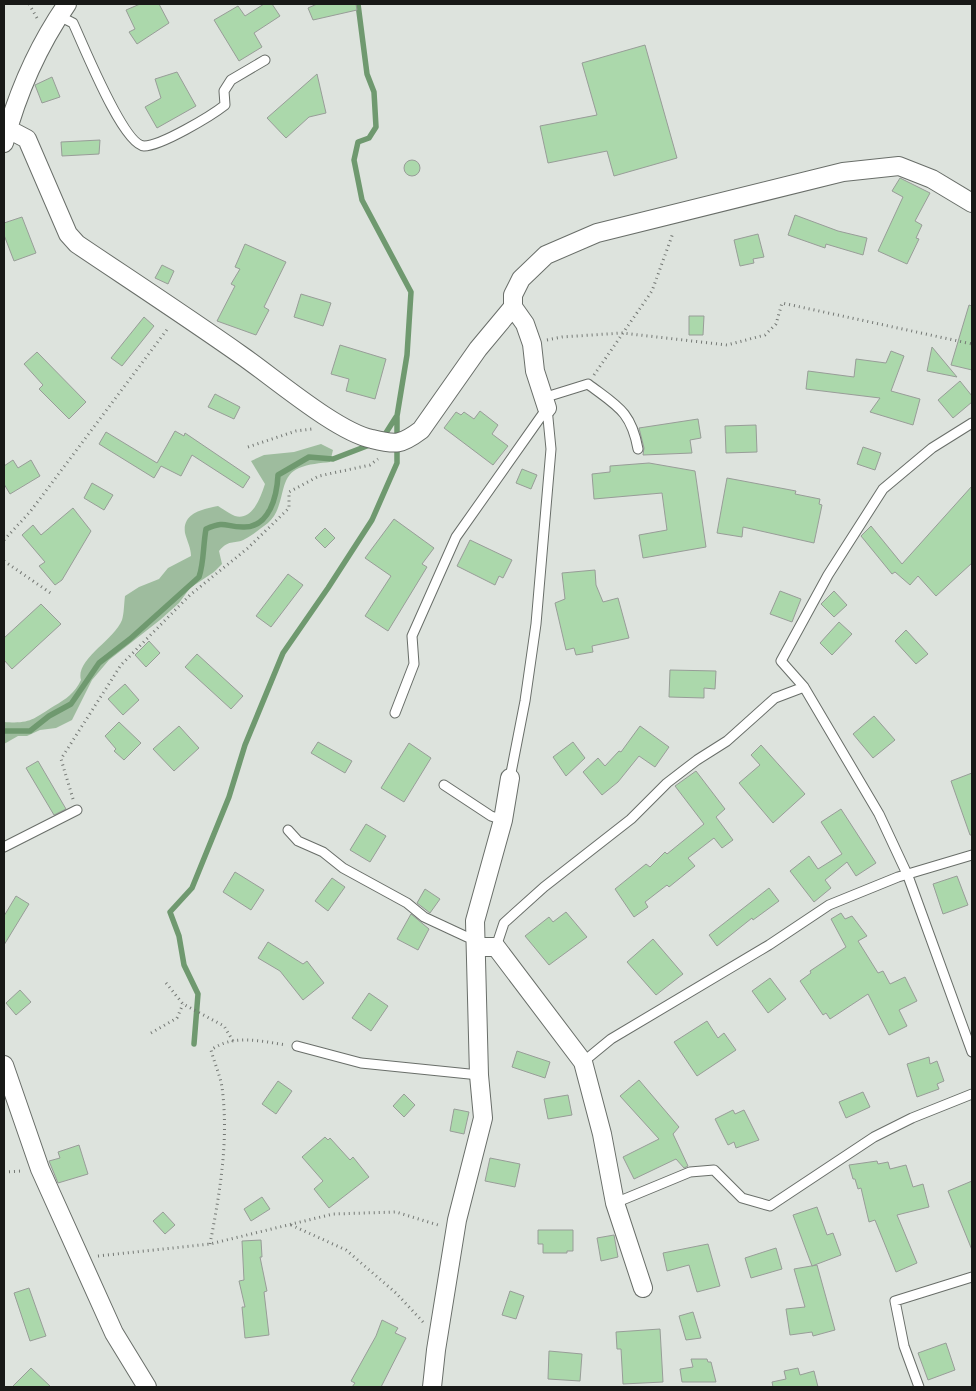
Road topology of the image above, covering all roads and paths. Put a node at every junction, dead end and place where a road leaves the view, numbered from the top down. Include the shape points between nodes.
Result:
1 (63, 10) edge
2 (265, 60) dead end
3 (6, 136) edge
4 (972, 202) edge
5 (680, 213) junction
6 (512, 307) junction
7 (180, 312) junction
8 (622, 333) junction
9 (532, 344) junction
10 (972, 344) edge
11 (588, 384) junction
12 (545, 403) junction
13 (332, 420) junction
14 (972, 423) edge
15 (392, 443) junction
16 (248, 447) dead end
17 (638, 449) dead end
18 (4, 540) edge
19 (4, 561) edge
20 (52, 594) dead end
21 (804, 687) junction
22 (395, 713) dead end
23 (510, 778) joint
24 (444, 785) dead end
25 (77, 810) joint
26 (503, 820) junction
27 (288, 830) dead end
28 (4, 847) edge
29 (972, 855) edge
30 (908, 876) junction
31 (476, 943) junction
32 (496, 947) junction
33 (166, 983) dead end
34 (183, 1004) junction
35 (151, 1033) dead end
36 (233, 1041) junction
37 (297, 1046) joint
38 (972, 1052) edge
39 (583, 1062) junction
40 (4, 1065) edge
41 (479, 1075) junction
42 (972, 1094) edge
43 (615, 1203) junction
44 (290, 1224) junction
45 (456, 1230) junction
46 (210, 1244) junction
47 (80, 1258) junction
48 (972, 1277) edge
49 (643, 1288) dead end
50 (436, 1350) junction
51 (147, 1387) edge
52 (432, 1387) edge
53 (919, 1387) edge

1 - 2 lane via 73,23 127,133 135,143 144,146 209,117 226,105 224,91 231,80
1 - 3 street via 25,80
3 - 7 street via 27,138 68,234 77,244
4 - 5 street via 932,179 898,166 843,172
5 - 6 street via 597,233 546,255 521,279 513,294
5 - 8 path via 652,291
6 - 9 street via 526,324
6 - 15 street via 420,430 403,443
7 - 13 street
7 - 18 path via 30,512
8 - 9 path via 562,337
8 - 10 path via 727,345 765,335 776,324 782,303
8 - 11 path
9 - 12 street via 535,371
11 - 12 lane
11 - 17 lane via 623,411 634,428
12 - 22 lane via 456,536 412,636 414,664
12 - 23 lane via 550,449 536,624
13 - 15 street via 371,439
13 - 16 path via 321,428 296,431
14 - 21 lane via 932,448 884,489 855,531 781,661
15 - 25 path via 370,465 319,476 289,492 289,508 248,548 190,595 121,664 61,759
19 - 20 path
21 - 30 lane via 866,790
21 - 32 lane via 776,698 727,741 667,783 631,819 544,887 504,923
23 - 26 street
24 - 26 lane via 491,816
25 - 28 lane
26 - 31 street via 475,921
27 - 31 lane via 298,841 323,852 424,917
29 - 30 lane
30 - 38 lane
30 - 39 lane via 828,905 769,945 611,1039
31 - 32 street
31 - 41 street
32 - 39 street
33 - 34 path
34 - 35 path via 177,1018
34 - 36 path via 224,1026
36 - 37 path via 243,1039
36 - 46 path via 221,1043 210,1050 222,1085 225,1136
37 - 41 lane via 360,1063
39 - 43 street via 602,1134
40 - 47 street via 40,1169
41 - 45 street via 483,1118
42 - 43 lane via 874,1137 770,1206 742,1198 714,1170 690,1172
43 - 49 street
44 - 45 path via 333,1214 396,1212
44 - 46 path
44 - 50 path via 346,1250 396,1293 422,1320
45 - 50 street
46 - 47 path
47 - 51 street via 114,1332
48 - 53 lane via 895,1301 904,1346
50 - 52 street

